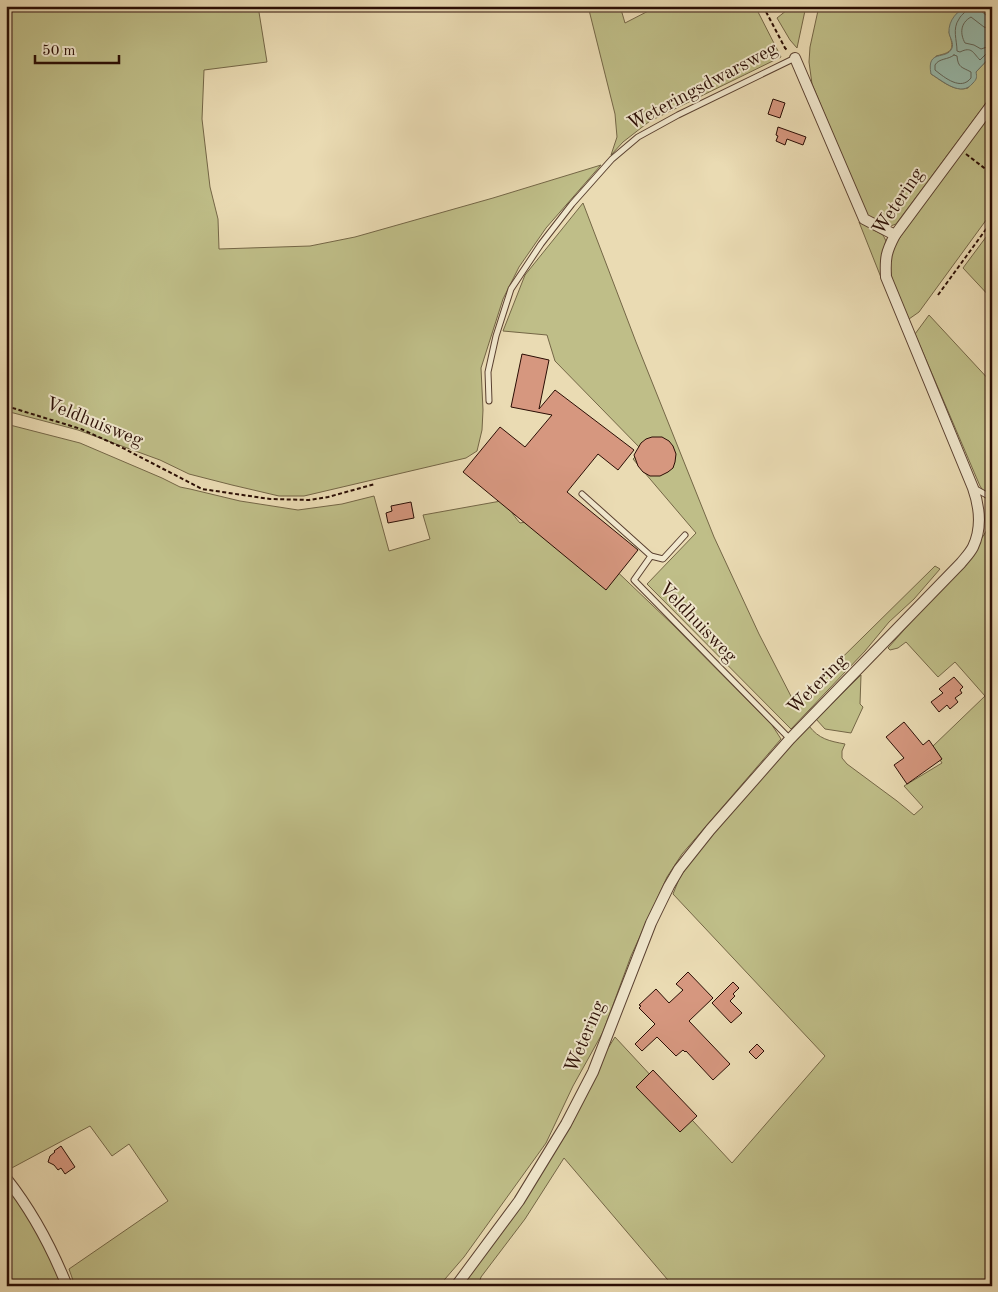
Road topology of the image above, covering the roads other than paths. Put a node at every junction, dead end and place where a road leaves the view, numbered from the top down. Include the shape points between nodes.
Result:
1 (795, 58) joint
2 (992, 104) edge
3 (895, 235) junction
4 (489, 401) dead end
5 (973, 488) junction
6 (582, 494) dead end
7 (992, 498) edge
8 (685, 534) dead end
9 (651, 556) junction
10 (790, 739) junction
11 (6, 1178) edge
12 (67, 1286) edge
13 (456, 1286) edge

1 - 3 street, Weteringsdwarsweg via 864,219
1 - 4 lane, Weteringsdwarsweg via 638,137 612,159 572,204 511,289 488,372
2 - 3 street, Wetering
3 - 5 street, Wetering via 887,251 886,277
5 - 7 lane
5 - 10 street, Wetering via 979,505 979,519 973,548
6 - 9 lane
8 - 9 lane, Veldhuisweg via 663,558
9 - 10 lane, Veldhuisweg via 634,580
10 - 13 street, Wetering via 679,869 651,922 593,1072 566,1124 519,1201
11 - 12 street via 46,1239

